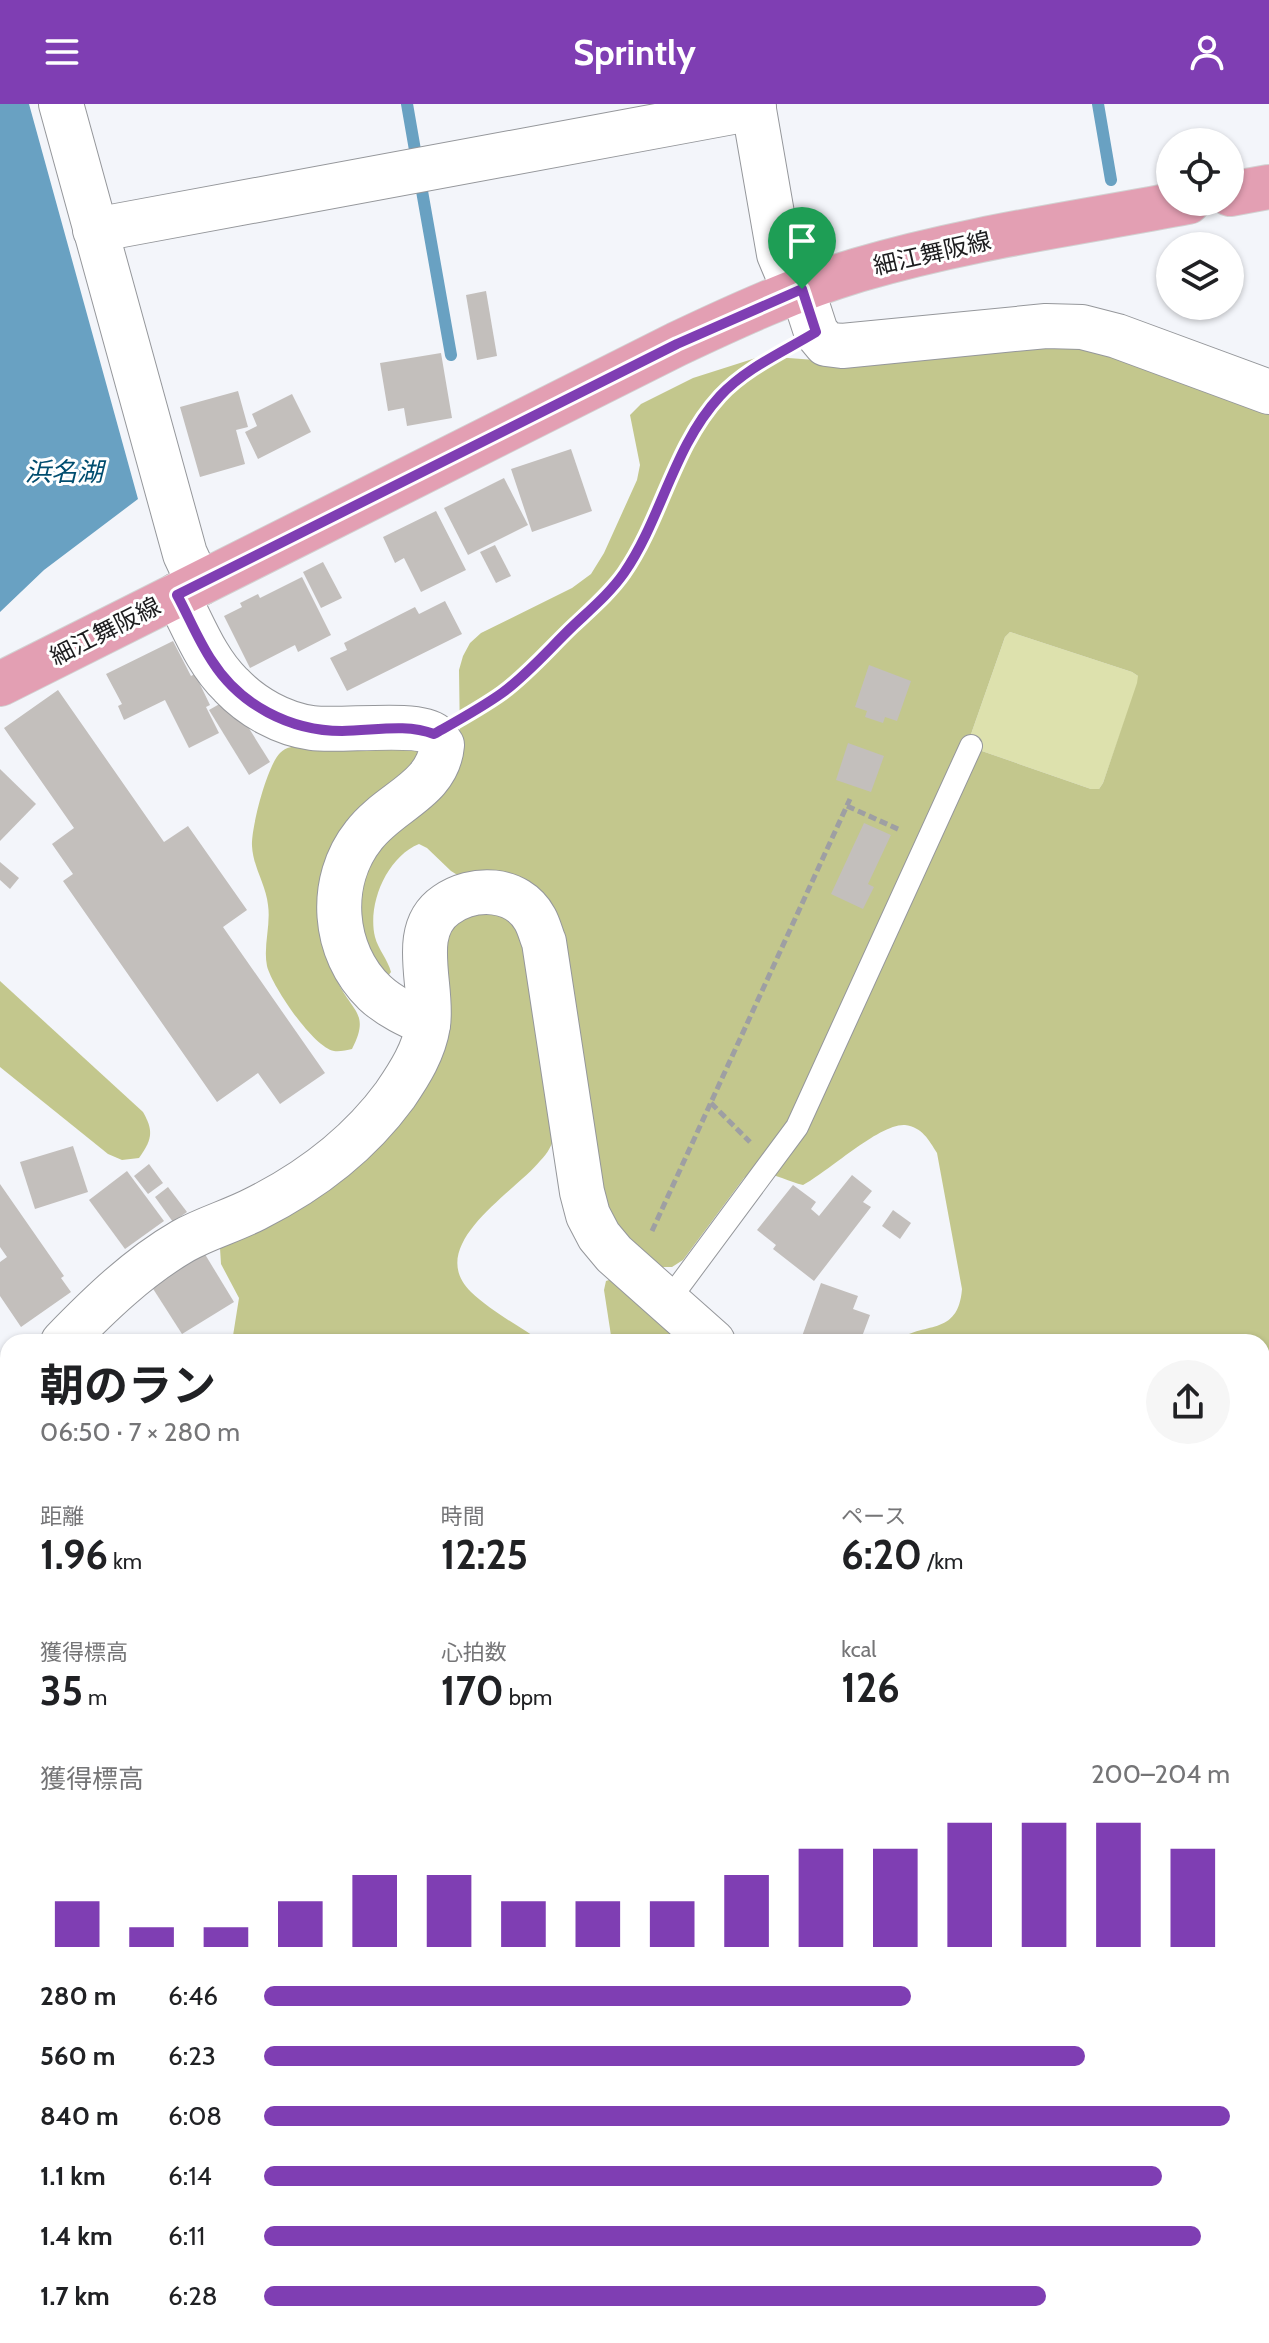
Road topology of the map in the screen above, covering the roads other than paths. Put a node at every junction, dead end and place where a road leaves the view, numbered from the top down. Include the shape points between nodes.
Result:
1 (61, 104) edge
2 (754, 106) edge
3 (1269, 187) edge
4 (1244, 191) edge
5 (1156, 208) edge
6 (95, 230) junction
7 (798, 291) junction
8 (1269, 392) edge
9 (188, 589) junction
10 (0, 684) edge
11 (971, 746) dead end
12 (428, 1024) junction
13 (668, 1301) junction
14 (71, 1334) edge
15 (704, 1334) edge

1 - 6 street
2 - 6 street
2 - 7 street via 779,254
3 - 4 main road
5 - 7 main road, 細江舞阪線 via 919,254
6 - 9 street via 185,554
7 - 8 street via 826,344 1082,327
7 - 9 main road, 細江舞阪線 via 663,351
9 - 10 main road, 細江舞阪線
9 - 12 street via 211,660 253,705 309,728 421,729 442,745 436,771 364,835 340,887 344,944 356,971 398,1010
11 - 13 lane via 797,1127
12 - 13 street via 430,990 423,956 427,929 442,907 464,894 490,891 515,899 534,917 544,942 588,1215 614,1254
12 - 14 street via 419,1058 394,1096 331,1162 294,1188 166,1252
13 - 15 street

